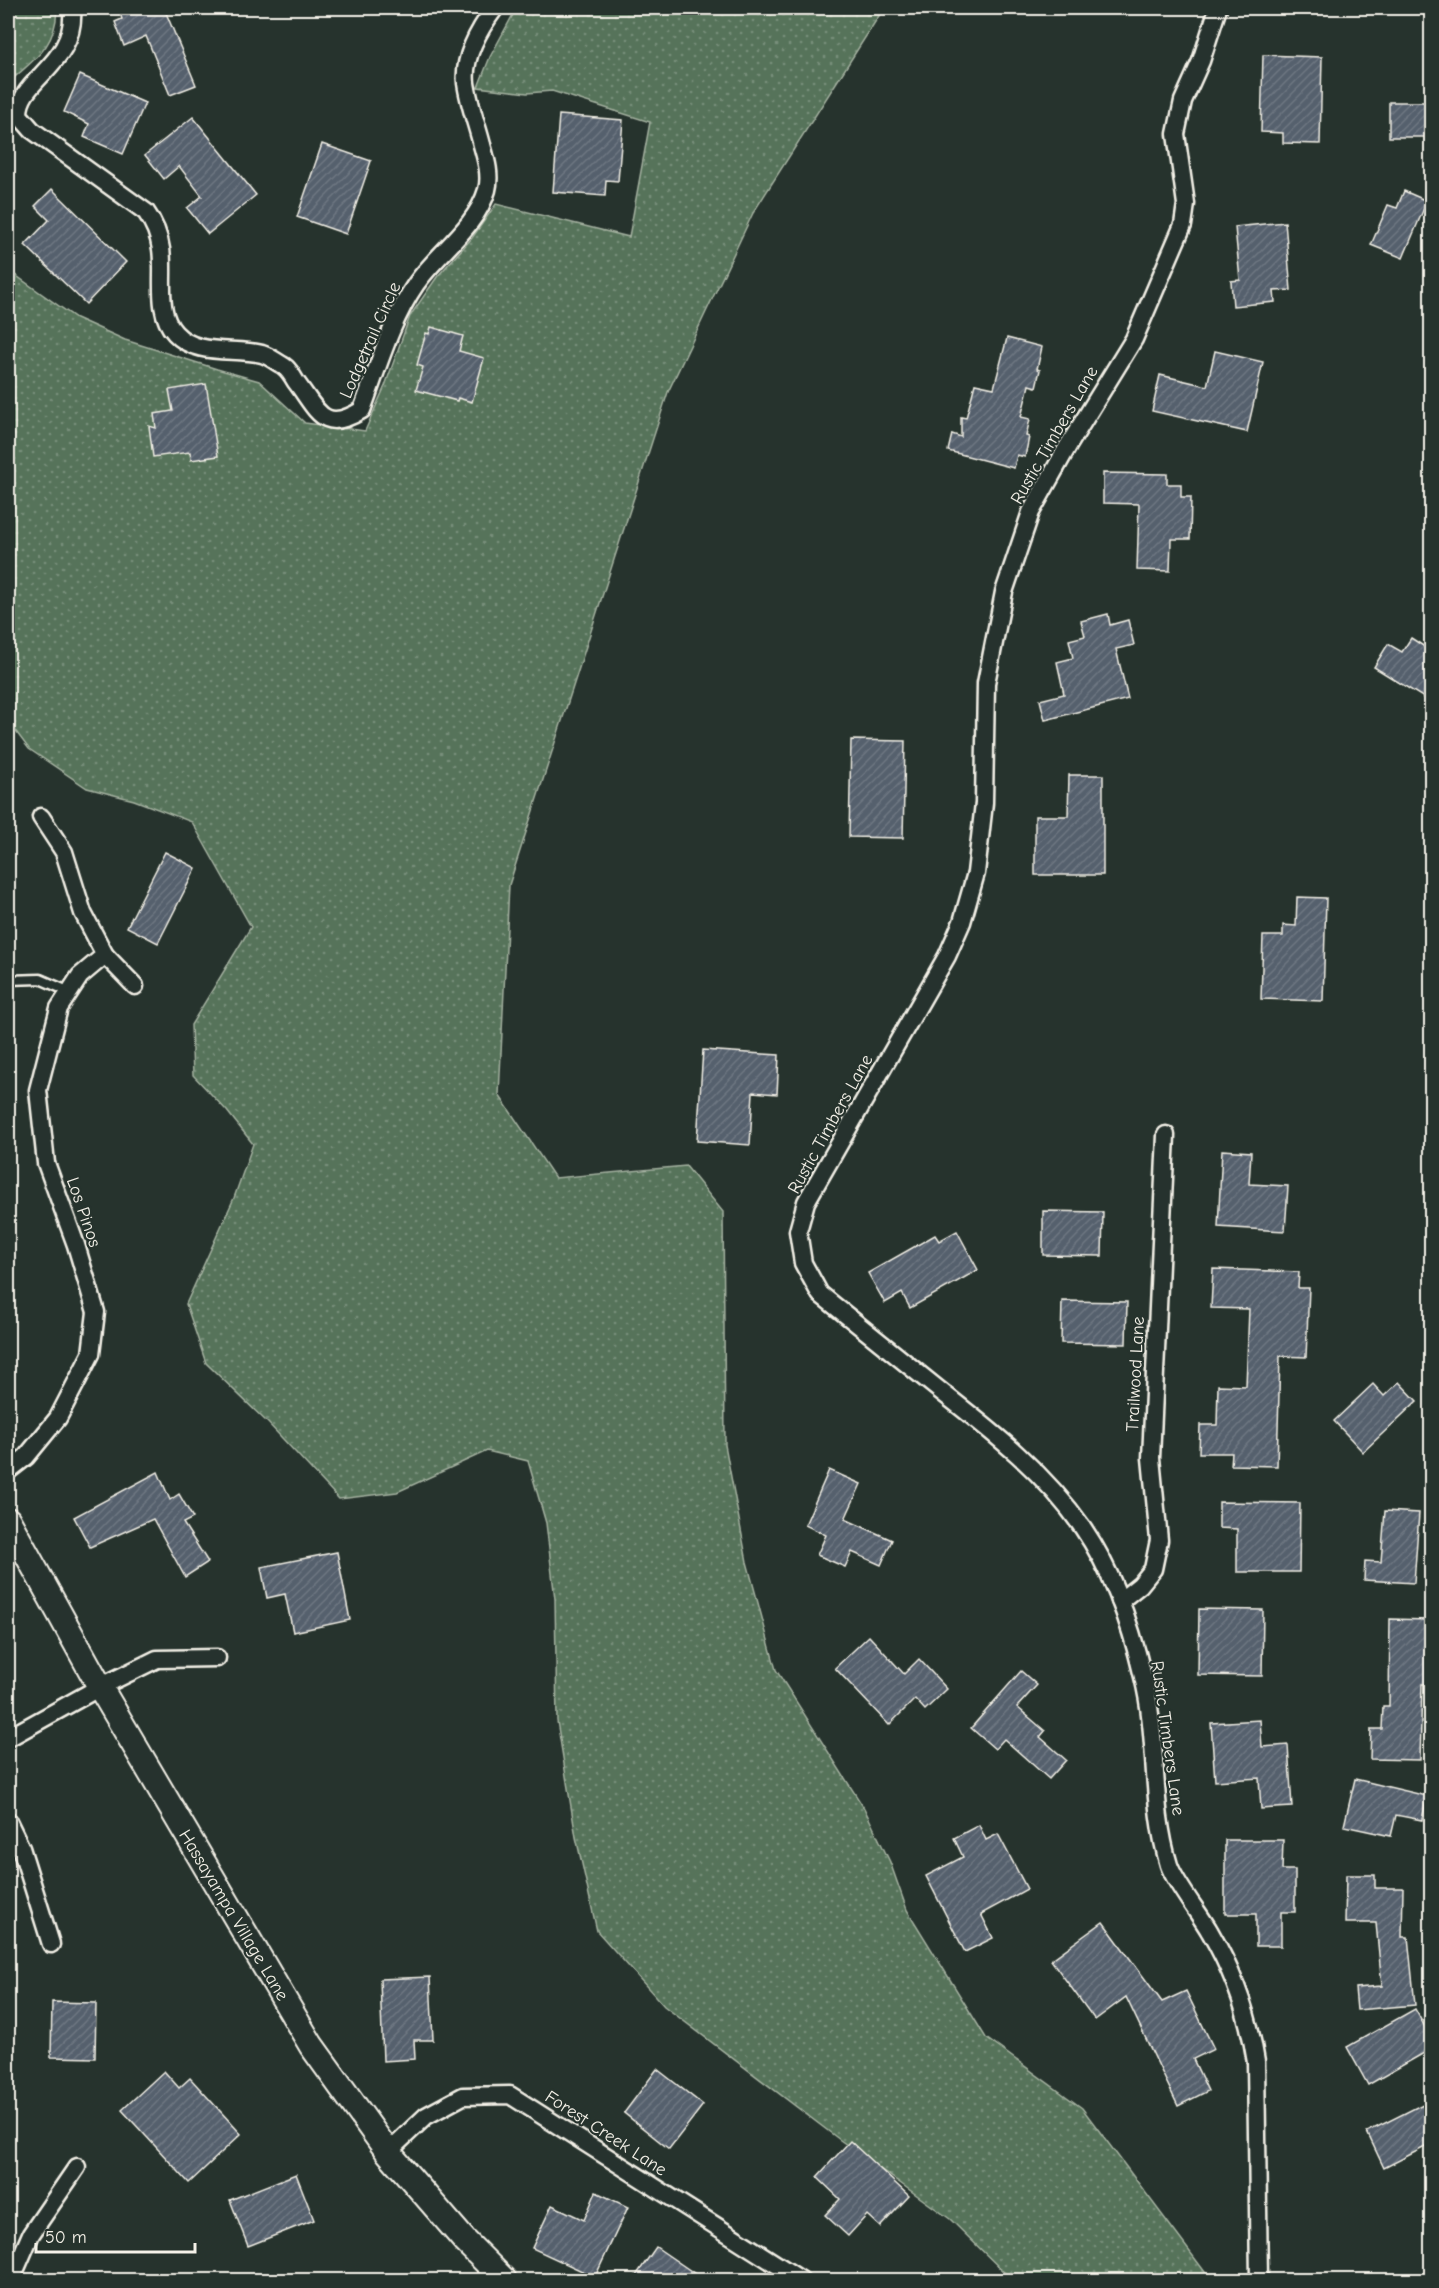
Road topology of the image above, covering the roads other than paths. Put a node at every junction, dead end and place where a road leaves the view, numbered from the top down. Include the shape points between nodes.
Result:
1 (72, 8) edge
2 (495, 8) edge
3 (1218, 8) edge
4 (41, 817) dead end
5 (105, 955) junction
6 (8, 980) edge
7 (135, 986) dead end
8 (70, 992) junction
9 (1166, 1135) dead end
10 (8, 1471) edge
11 (8, 1520) edge
12 (1120, 1601) junction
13 (217, 1658) dead end
14 (100, 1687) junction
15 (8, 1738) edge
16 (8, 1821) edge
17 (51, 1944) dead end
18 (388, 2152) junction
19 (77, 2167) dead end
20 (11, 2280) edge
21 (504, 2280) edge
22 (801, 2280) edge
23 (1259, 2280) edge

1 - 2 street, Lodgetrail Circle via 68,41 25,93 18,104 19,115 32,130 146,212 155,224 161,250 165,316 174,333 192,345 216,351 265,355 286,367 323,417 335,422 362,410 401,308 416,284 467,225 487,190 488,172 466,82 467,62
3 - 12 street, Rustic Timbers Lane via 1183,101 1176,134 1186,204 1183,225 1134,339 1030,512 1004,592 986,683 984,803 976,873 962,922 947,957 806,1202 798,1231 803,1263 820,1294 1039,1474 1083,1529
4 - 5 street via 64,852 83,913
5 - 7 street
5 - 8 street, Los Pinos via 81,976
6 - 8 lane via 40,979
8 - 10 street, Los Pinos via 59,1008 38,1090 46,1163 96,1312 91,1354 58,1418 26,1457
9 - 12 street, Trailwood Lane via 1151,1458 1159,1540 1153,1569
11 - 14 street, Hassayampa Village Lane
12 - 23 street, Rustic Timbers Lane via 1144,1679 1156,1803 1170,1867 1226,1960 1252,2035 1257,2062
13 - 14 street via 157,1659
14 - 15 street
14 - 18 street, Hassayampa Village Lane via 311,2045
16 - 17 street via 21,1848
18 - 21 street, Hassayampa Village Lane
18 - 22 street, Forest Creek Lane via 426,2116 463,2096 510,2095
19 - 20 street via 31,2234

